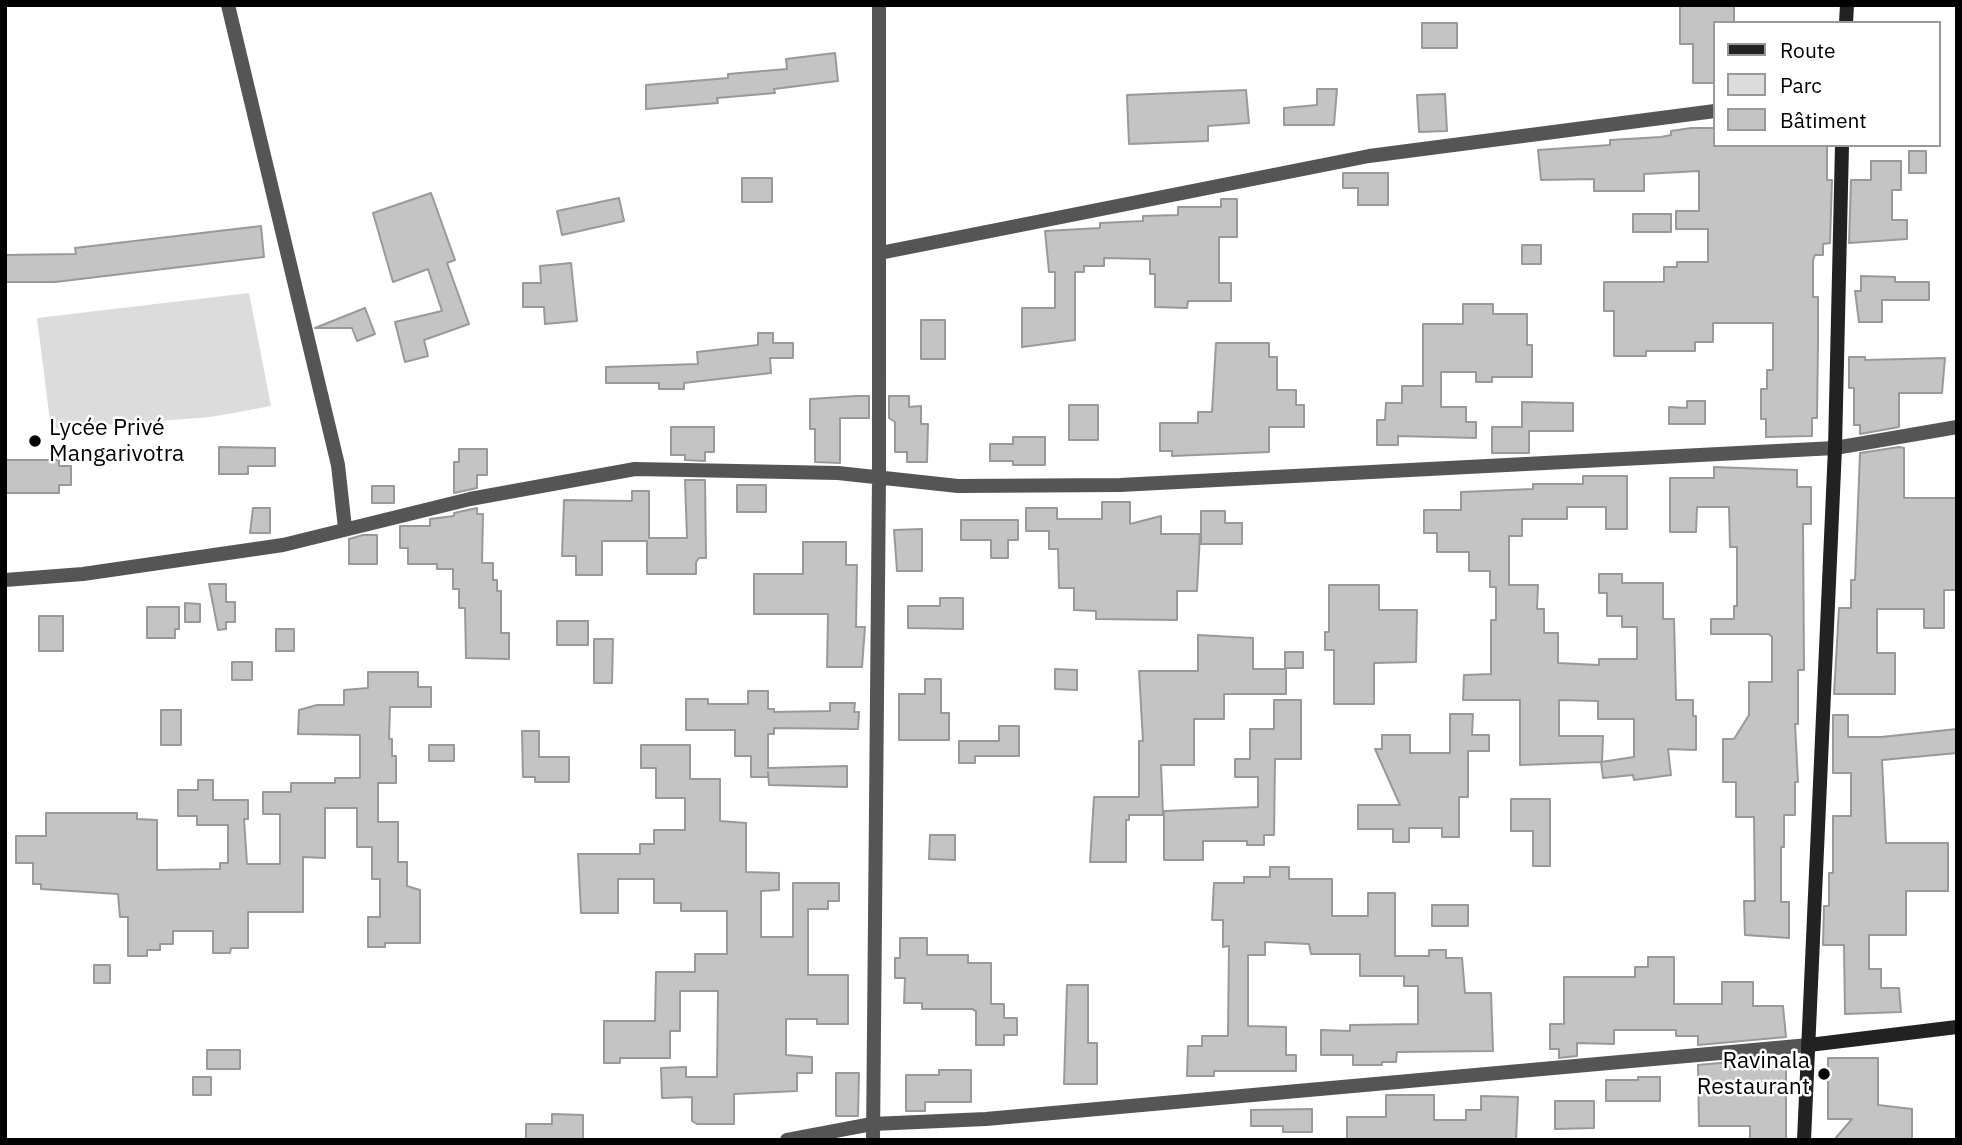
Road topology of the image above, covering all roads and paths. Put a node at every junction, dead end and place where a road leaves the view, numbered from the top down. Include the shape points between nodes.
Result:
1 (228, 5) edge
2 (879, 5) edge
3 (1714, 111) edge
4 (1842, 147) edge
5 (880, 253) junction
6 (1957, 427) edge
7 (1835, 448) junction
8 (879, 477) junction
9 (345, 528) junction
10 (5, 580) edge
11 (1957, 1027) edge
12 (1809, 1045) junction
13 (872, 1124) junction
14 (787, 1140) edge
15 (873, 1140) edge
16 (1804, 1140) edge

1 - 9 street via 338,466
2 - 5 street
3 - 5 street via 1373,156
4 - 7 main road
5 - 8 street
6 - 7 street
7 - 8 street via 1120,485 958,486
7 - 12 main road
8 - 9 street via 762,470 621,470
8 - 13 street
9 - 10 street via 298,542 193,559
11 - 12 main road
12 - 13 street via 1013,1116
12 - 16 main road
13 - 14 street
13 - 15 street

